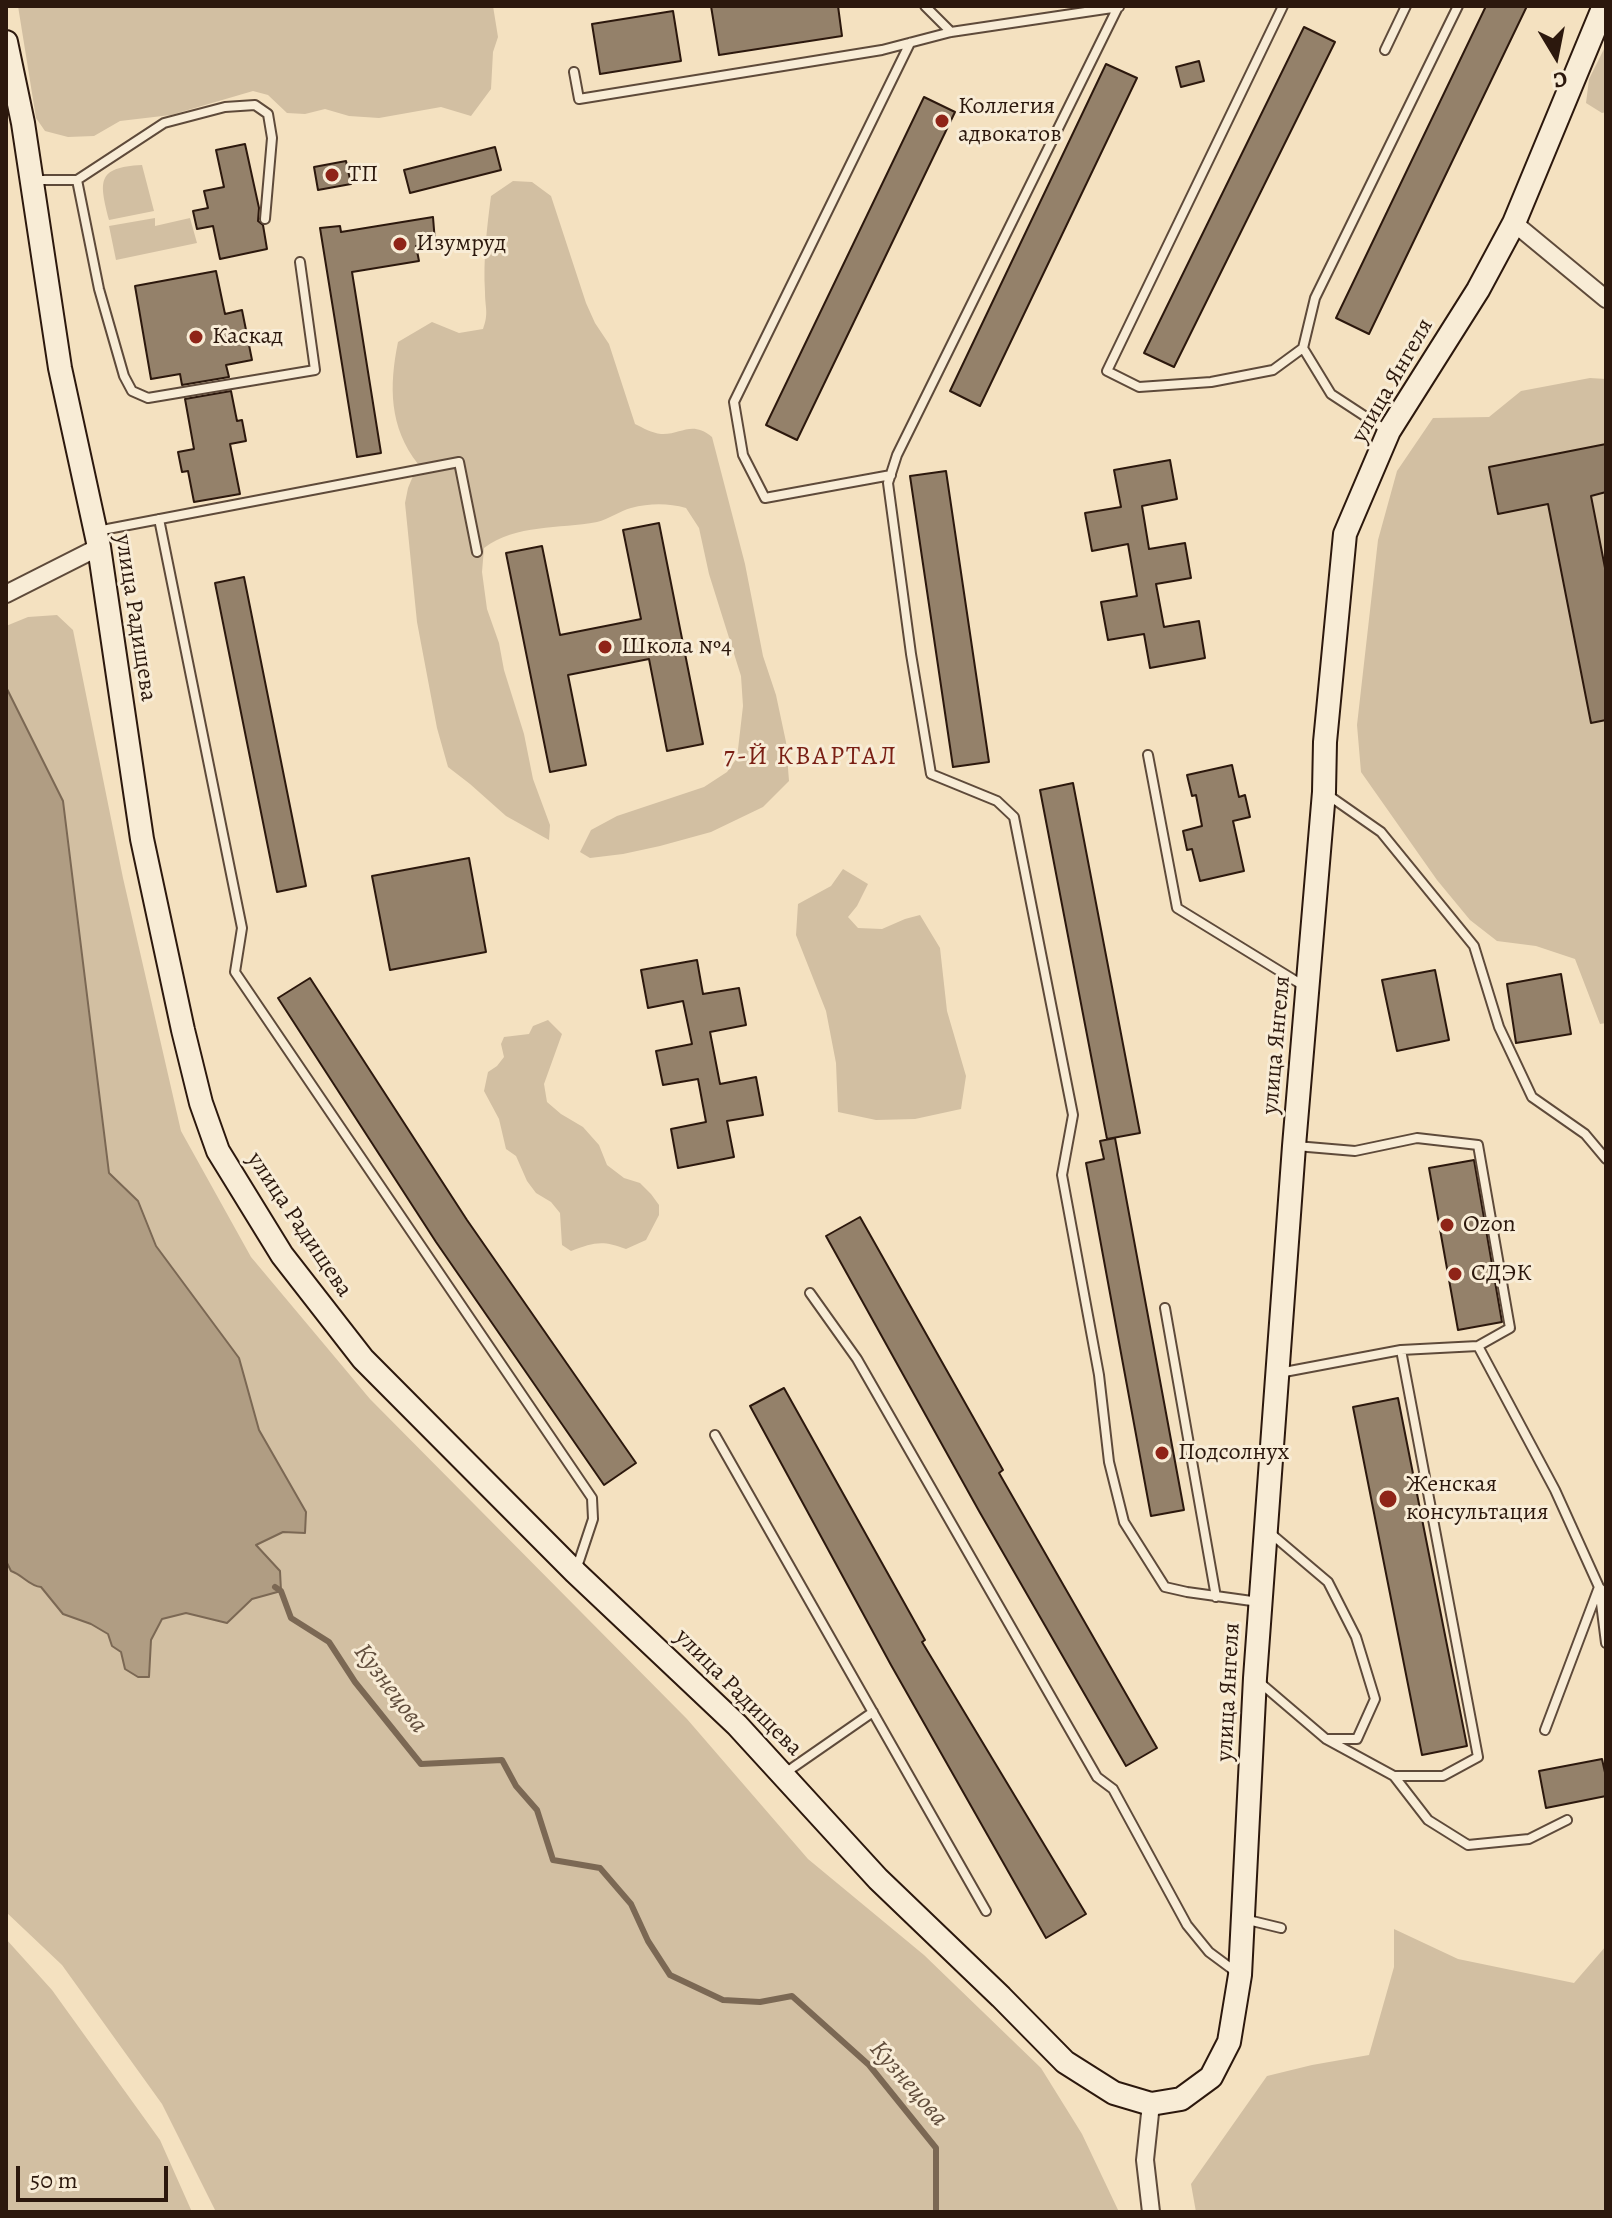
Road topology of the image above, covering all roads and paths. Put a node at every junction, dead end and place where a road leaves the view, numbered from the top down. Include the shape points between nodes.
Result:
1 (925, 6) edge
2 (1121, 6) edge
3 (1283, 6) edge
4 (1406, 6) edge
5 (1458, 6) edge
6 (1604, 6) edge
7 (951, 32) junction
8 (6, 42) edge
9 (910, 43) junction
10 (1385, 50) dead end
11 (574, 72) dead end
12 (31, 180) junction
13 (77, 180) junction
14 (265, 219) dead end
15 (1514, 223) junction
16 (300, 262) dead end
17 (1606, 299) edge
18 (1303, 348) junction
19 (1389, 431) junction
20 (891, 475) junction
21 (159, 519) junction
22 (97, 539) junction
23 (477, 552) dead end
24 (6, 594) edge
25 (1148, 755) dead end
26 (1324, 792) junction
27 (1308, 989) junction
28 (1294, 1146) junction
29 (1606, 1159) edge
30 (810, 1293) dead end
31 (1165, 1308) dead end
32 (1478, 1346) junction
33 (1401, 1350) junction
34 (1278, 1373) junction
35 (715, 1435) dead end
36 (1266, 1530) junction
37 (575, 1572) junction
38 (1602, 1590) edge
39 (1216, 1597) junction
40 (1261, 1602) junction
41 (1606, 1643) edge
42 (1255, 1678) junction
43 (873, 1712) junction
44 (1545, 1730) dead end
45 (1326, 1739) junction
46 (784, 1774) junction
47 (1394, 1776) junction
48 (1567, 1820) dead end
49 (986, 1911) dead end
50 (1243, 1919) junction
51 (1281, 1928) dead end
52 (1240, 1975) junction
53 (1151, 2104) junction
54 (1151, 2212) edge

1 - 7 lane
2 - 7 lane
2 - 20 lane
3 - 18 lane via 1107,371 1139,387 1211,382 1273,370
4 - 10 lane
5 - 18 lane via 1315,298
6 - 15 street, улица Янгеля
7 - 9 lane
8 - 12 street, улица Радищева
9 - 11 lane via 579,99
9 - 20 lane via 734,402 743,455 765,498
12 - 13 lane
12 - 22 street, улица Радищева via 60,368
13 - 14 lane via 164,123 255,105 268,114 272,138
13 - 16 lane via 99,289 124,376 132,391 148,398 315,370
15 - 17 street
15 - 19 street, улица Янгеля
18 - 19 lane via 1331,394
19 - 26 street, улица Янгеля via 1345,534
20 - 39 lane via 888,483 931,774 997,801 1014,817 1073,1115 1062,1175 1099,1375 1109,1462 1124,1522 1165,1587
21 - 22 lane
21 - 23 lane via 459,462
21 - 37 lane via 242,928 235,972 592,1498 593,1519
22 - 24 street
22 - 37 street, улица Радищева via 142,839 190,1059 218,1151 282,1255 363,1359
25 - 27 lane via 1177,908
26 - 27 street, улица Янгеля
26 - 29 lane via 1381,832 1474,946 1499,1027 1532,1097 1585,1134
27 - 28 street, улица Янгеля
28 - 32 lane via 1355,1151 1417,1138 1478,1145 1510,1328
28 - 34 street, улица Янгеля
30 - 52 lane via 857,1359 1097,1777 1113,1789 1187,1925 1209,1952
31 - 39 lane
32 - 33 lane
32 - 38 lane
33 - 34 lane
33 - 47 lane via 1478,1757 1443,1776
34 - 36 street, улица Янгеля
35 - 43 lane
36 - 40 street, улица Янгеля
36 - 45 lane via 1328,1582 1356,1637 1375,1699 1357,1739
37 - 46 street, улица Радищева
38 - 41 lane
38 - 44 lane
39 - 40 lane
40 - 42 street, улица Янгеля
42 - 45 lane
42 - 50 street, улица Янгеля
43 - 46 lane
43 - 49 lane
45 - 47 lane
46 - 53 street, улица Радищева via 878,1879 1065,2062 1114,2093
47 - 48 lane via 1428,1820 1468,1845 1529,1839
50 - 51 lane
50 - 52 street, улица Янгеля
52 - 53 street, улица Янгеля via 1229,2042 1211,2077 1181,2099
53 - 54 street via 1145,2160

